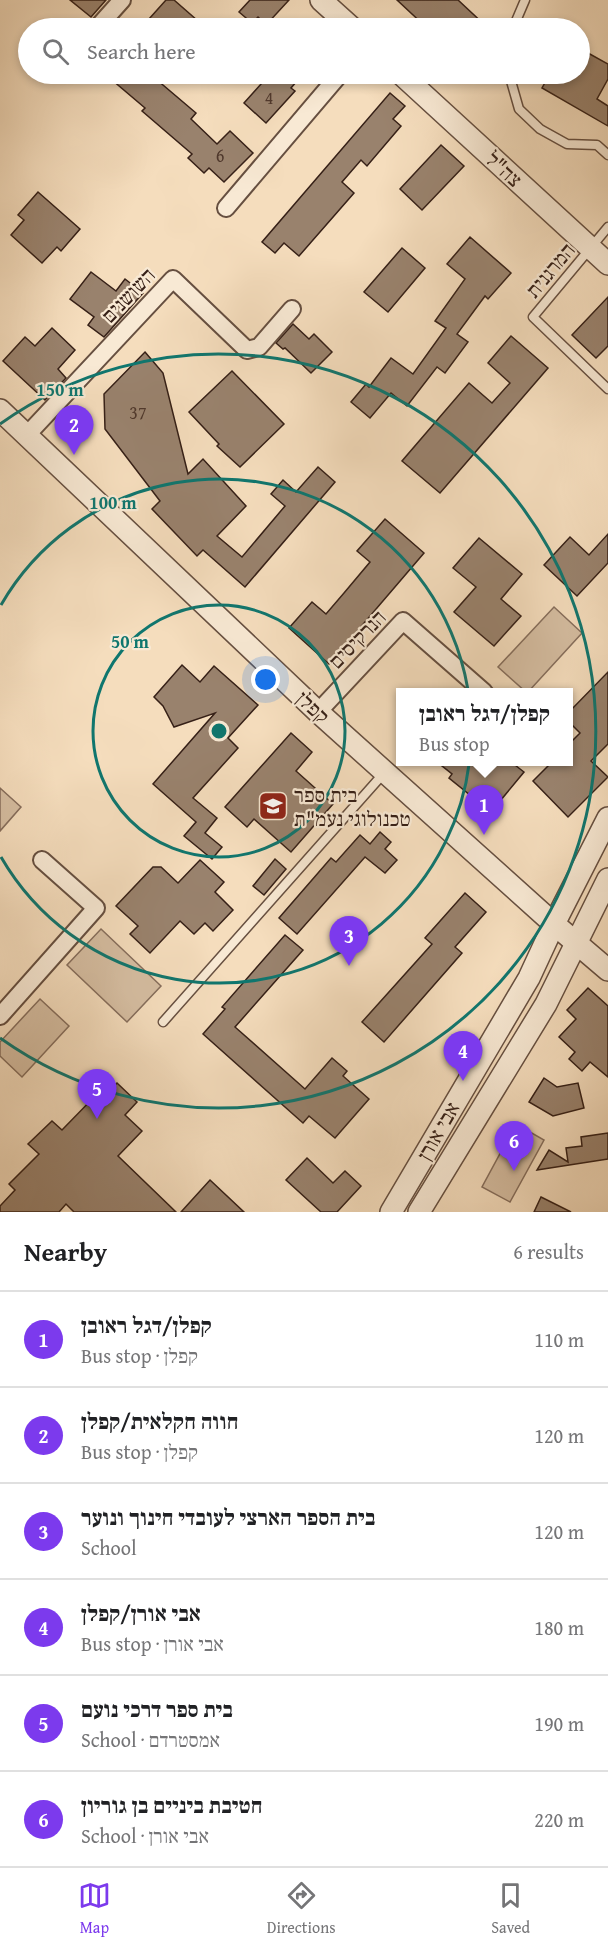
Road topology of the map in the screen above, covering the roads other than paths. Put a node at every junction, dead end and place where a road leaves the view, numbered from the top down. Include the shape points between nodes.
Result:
1 (122, 0) edge
2 (321, 0) edge
3 (525, 0) edge
4 (106, 18) edge
5 (341, 18) edge
6 (517, 18) edge
7 (331, 84) edge
8 (412, 84) edge
9 (512, 84) edge
10 (607, 153) edge
11 (226, 208) dead end
12 (608, 227) edge
13 (591, 248) junction
14 (608, 264) edge
15 (292, 309) dead end
16 (608, 389) edge
17 (0, 410) edge
18 (26, 436) junction
19 (478, 688) edge
20 (318, 712) junction
21 (385, 772) junction
22 (608, 818) edge
23 (42, 860) dead end
24 (608, 879) edge
25 (554, 924) junction
26 (576, 942) junction
27 (608, 970) edge
28 (0, 1016) edge
29 (163, 1022) dead end
30 (391, 1212) edge
31 (419, 1212) edge

1 - 4 street
2 - 5 street
3 - 6 lane
7 - 11 street
8 - 13 street, צה"ל
9 - 10 lane via 519,109 540,129 567,144 597,145
12 - 13 lane
13 - 14 street, צה"ל
13 - 16 lane, המרגנית via 533,317
15 - 18 street, השושנים via 260,347 247,350 172,279
17 - 18 street, קפלן
18 - 20 street, קפלן
19 - 20 street, הנרקיסים via 403,621
20 - 21 street, קפלן
21 - 25 street, קפלן
21 - 29 lane
22 - 25 street, אבי אורן
23 - 28 street via 96,908
24 - 26 street, אבי אורן
25 - 26 street, קפלן
25 - 30 street, אבי אורן via 529,978
26 - 27 street, קפלן
26 - 31 street, אבי אורן via 546,1004

